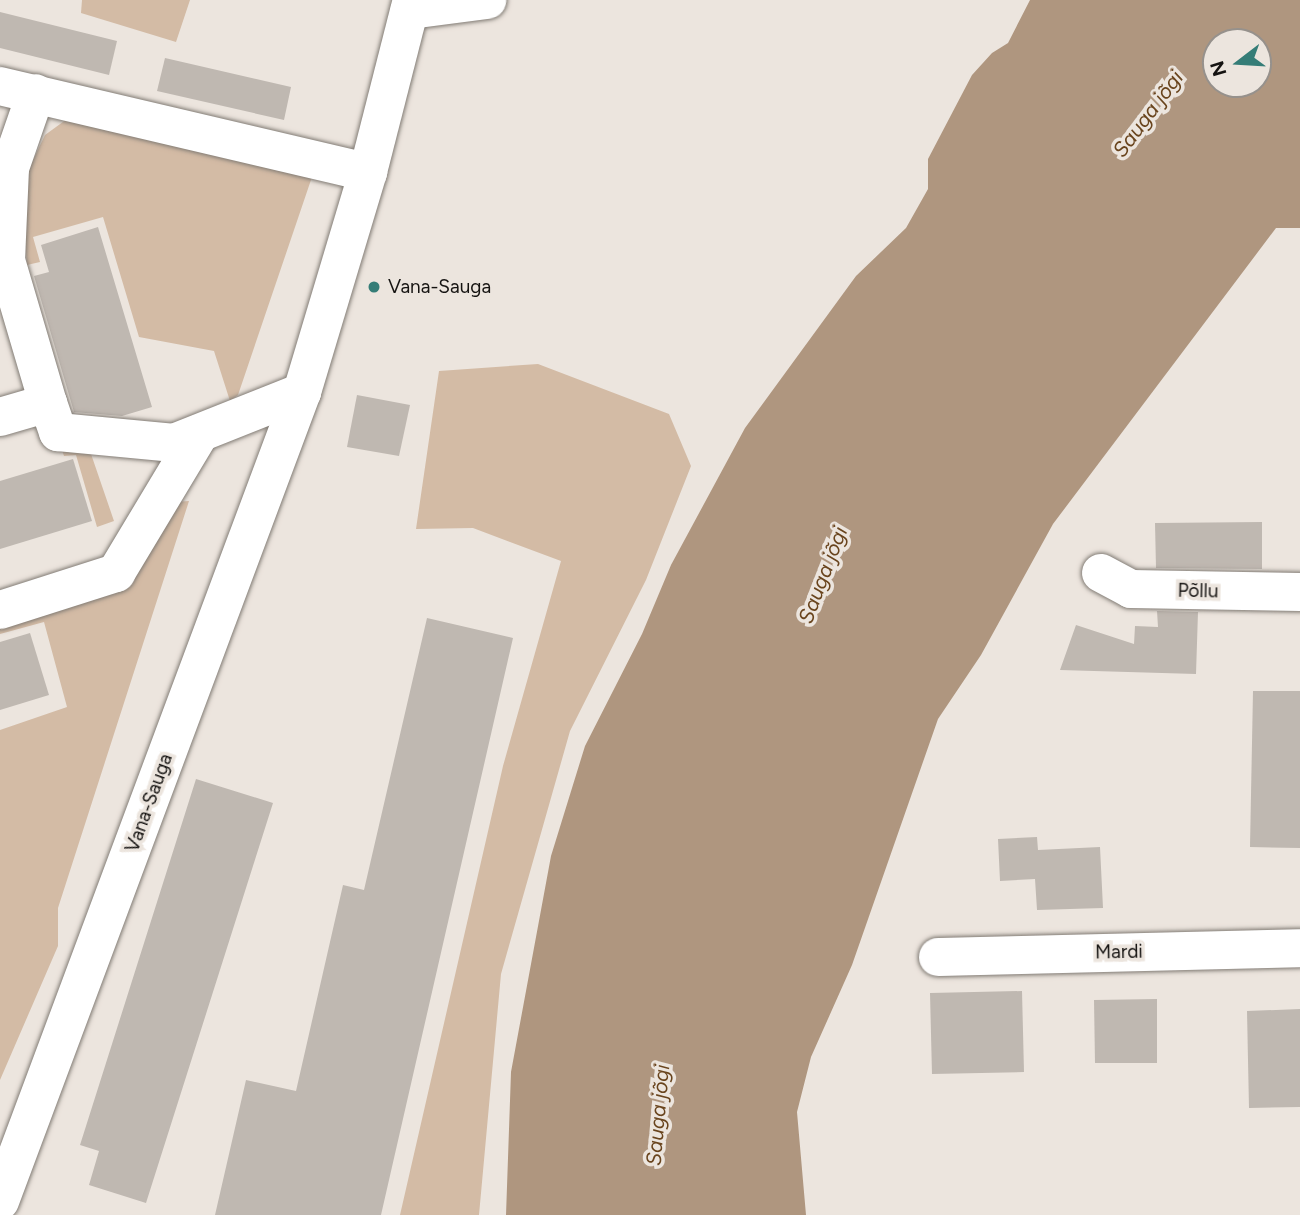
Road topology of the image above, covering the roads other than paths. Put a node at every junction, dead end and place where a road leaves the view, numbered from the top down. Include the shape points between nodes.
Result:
1 (487, 0) edge
2 (411, 5) edge
3 (18, 90) edge
4 (368, 172) junction
5 (302, 392) junction
6 (48, 403) junction
7 (0, 417) edge
8 (200, 433) junction
9 (1101, 573) dead end
10 (1300, 592) edge
11 (0, 611) edge
12 (1300, 948) edge
13 (938, 957) dead end
14 (0, 1201) edge

1 - 2 street
2 - 4 street, Vana-Sauga
3 - 4 street
3 - 6 street via 6,260
4 - 5 street, Vana-Sauga
5 - 8 street
5 - 14 street, Vana-Sauga
6 - 7 street
6 - 8 street via 58,432 174,443
8 - 11 street via 116,573
9 - 10 street, Põllu via 1131,589
12 - 13 street, Mardi

